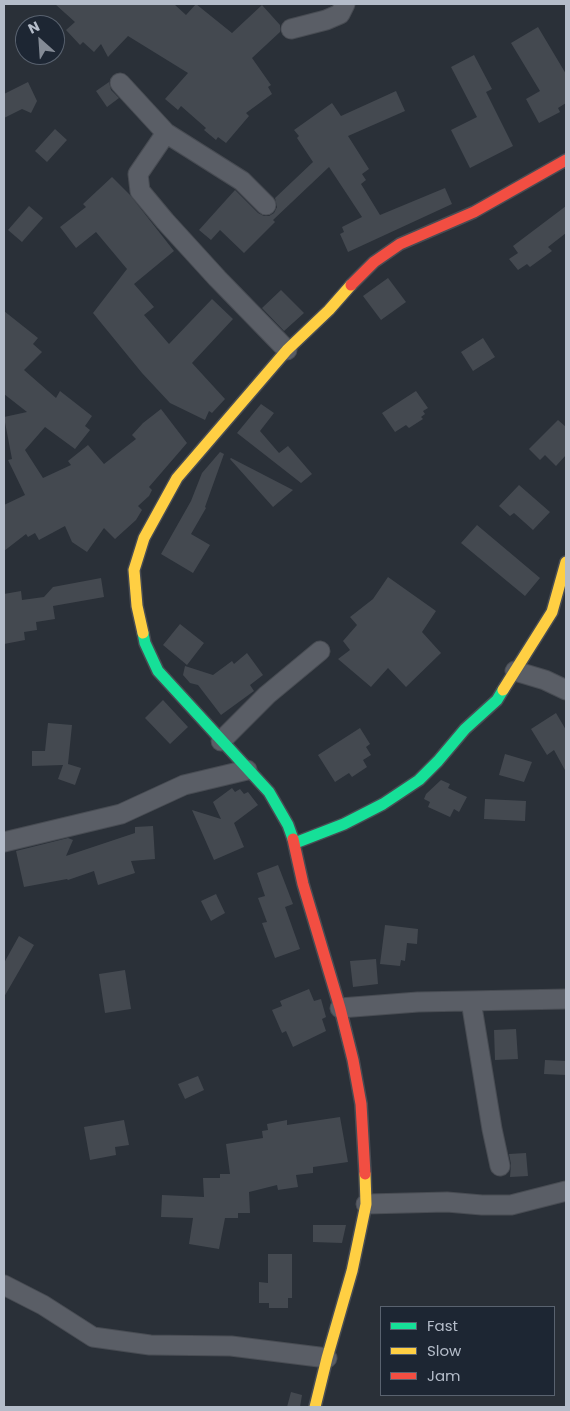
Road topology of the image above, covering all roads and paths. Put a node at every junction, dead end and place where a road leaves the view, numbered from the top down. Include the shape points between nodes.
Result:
1 (345, 4) edge
2 (291, 29) dead end
3 (120, 83) dead end
4 (166, 133) junction
5 (566, 160) edge
6 (266, 205) dead end
7 (288, 350) junction
8 (566, 562) edge
9 (320, 651) dead end
10 (515, 671) junction
11 (566, 690) edge
12 (221, 741) junction
13 (247, 770) junction
14 (4, 842) edge
15 (295, 843) junction
16 (566, 999) edge
17 (471, 1001) junction
18 (340, 1008) junction
19 (500, 1166) dead end
20 (566, 1192) edge
21 (366, 1204) junction
22 (4, 1285) edge
23 (327, 1358) junction
24 (315, 1407) edge

1 - 2 street via 340,14
3 - 4 street
4 - 6 street via 242,181
4 - 7 street via 138,174 140,191 217,278
5 - 7 street via 474,212 400,244 374,262
7 - 12 street via 177,478 144,538 134,570 143,634 158,671
8 - 10 street via 552,612
9 - 12 street
10 - 11 street
10 - 15 street via 497,700 465,729 419,780 344,824
12 - 13 street
13 - 14 street via 184,785 120,814
13 - 15 street via 269,792
15 - 18 street via 303,884
16 - 17 street
17 - 18 street
17 - 19 street
18 - 21 street via 361,1104
20 - 21 street via 512,1205 448,1202
21 - 23 street via 352,1271
22 - 23 street via 93,1337 150,1345 231,1346
23 - 24 street

